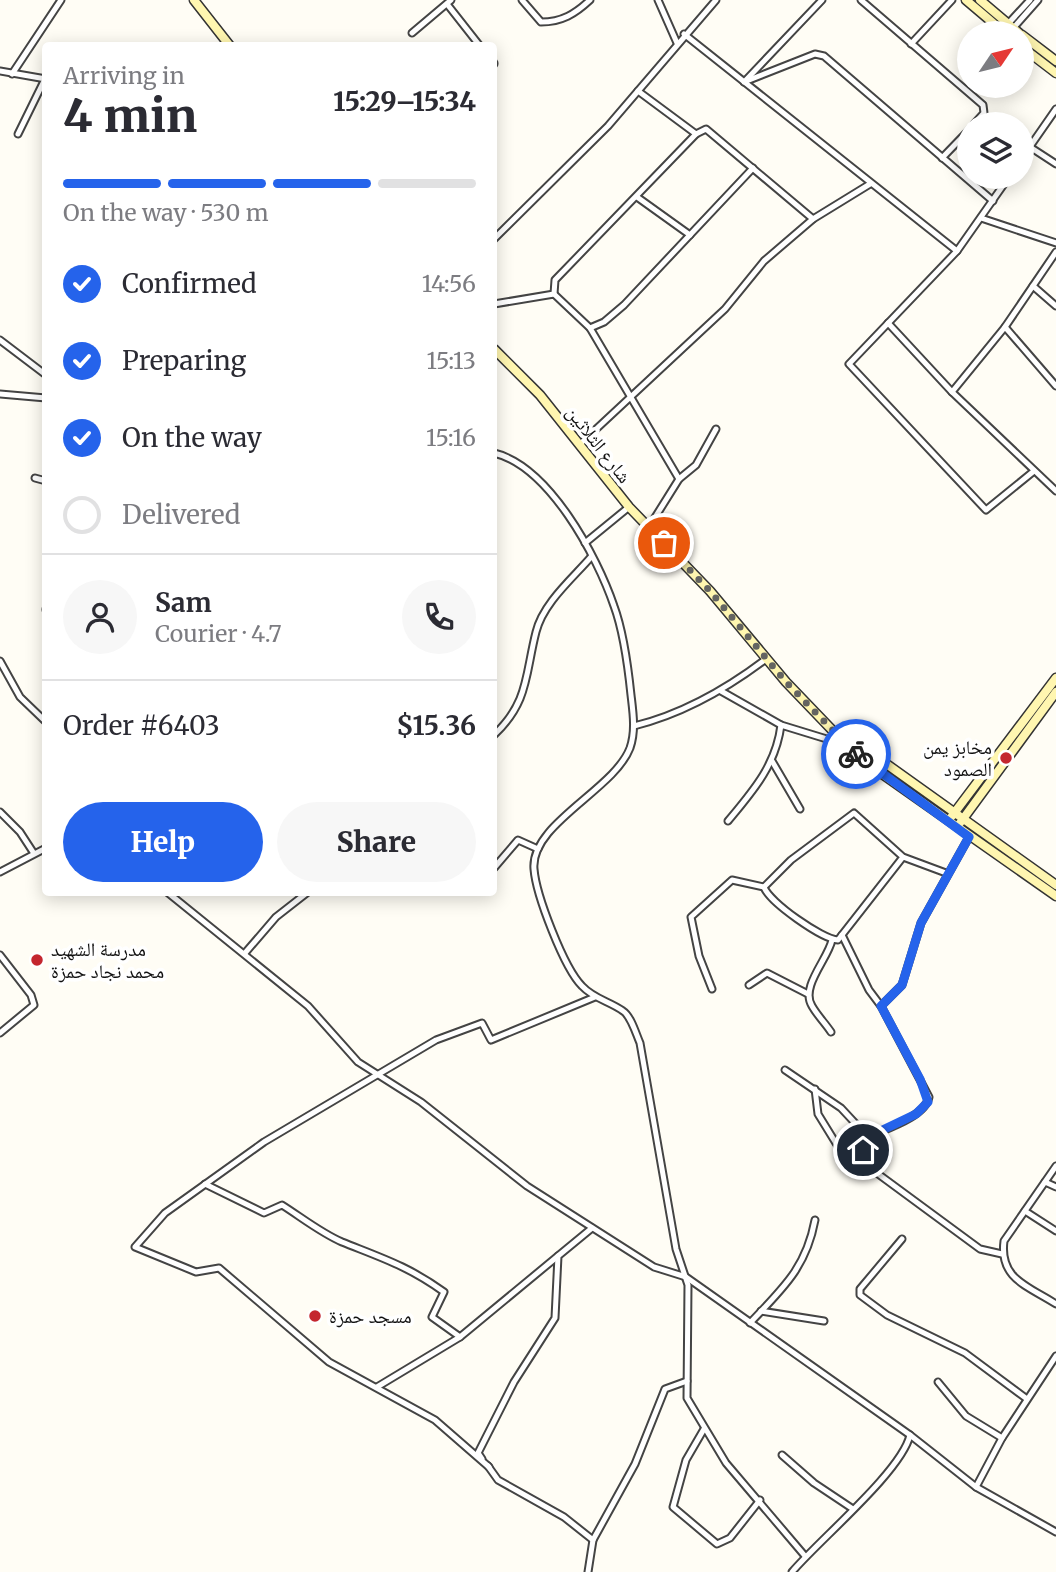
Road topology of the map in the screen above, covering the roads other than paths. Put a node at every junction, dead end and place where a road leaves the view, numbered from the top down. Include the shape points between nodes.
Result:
1 (61, 0) edge
2 (194, 0) edge
3 (522, 0) edge
4 (590, 0) edge
5 (658, 0) edge
6 (716, 0) edge
7 (822, 0) edge
8 (861, 0) edge
9 (952, 0) edge
10 (966, 0) edge
11 (980, 0) edge
12 (1030, 0) edge
13 (1038, 0) edge
14 (449, 2) edge
15 (996, 21) edge
16 (1001, 21) edge
17 (1017, 21) edge
18 (1020, 21) edge
19 (412, 33) dead end
20 (684, 34) junction
21 (227, 42) edge
22 (477, 42) edge
23 (677, 43) junction
24 (911, 44) junction
25 (1034, 46) edge
26 (1034, 56) edge
27 (1056, 61) edge
28 (0, 71) edge
29 (1056, 73) edge
30 (12, 74) junction
31 (42, 79) edge
32 (744, 82) junction
33 (42, 85) edge
34 (638, 91) junction
35 (1056, 109) edge
36 (984, 112) edge
37 (18, 134) dead end
38 (696, 134) junction
39 (1034, 141) edge
40 (957, 142) edge
41 (1034, 150) edge
42 (942, 158) junction
43 (1056, 164) edge
44 (753, 168) junction
45 (870, 184) junction
46 (1001, 189) edge
47 (637, 197) junction
48 (993, 201) junction
49 (981, 218) junction
50 (813, 219) junction
51 (690, 235) junction
52 (497, 236) edge
53 (1056, 243) edge
54 (957, 251) junction
55 (1056, 252) edge
56 (1033, 286) junction
57 (554, 294) junction
58 (497, 304) edge
59 (1056, 306) edge
60 (888, 323) junction
61 (1005, 327) junction
62 (590, 328) junction
63 (0, 340) edge
64 (497, 352) edge
65 (42, 371) edge
66 (1056, 386) edge
67 (952, 392) junction
68 (0, 394) edge
69 (629, 396) junction
70 (42, 398) edge
71 (716, 429) dead end
72 (579, 445) junction
73 (497, 454) edge
74 (1034, 471) junction
75 (35, 478) dead end
76 (679, 479) junction
77 (42, 480) edge
78 (1056, 491) edge
79 (629, 508) junction
80 (649, 527) junction
81 (585, 543) junction
82 (591, 556) junction
83 (766, 659) junction
84 (0, 661) edge
85 (1056, 678) edge
86 (721, 691) junction
87 (1056, 692) edge
88 (42, 718) edge
89 (781, 725) junction
90 (634, 726) junction
91 (497, 732) edge
92 (850, 745) junction
93 (772, 761) junction
94 (800, 809) dead end
95 (0, 812) edge
96 (954, 813) junction
97 (963, 819) junction
98 (728, 821) dead end
99 (948, 821) junction
100 (957, 828) junction
101 (969, 837) junction
102 (42, 849) edge
103 (538, 849) junction
104 (33, 852) junction
105 (903, 857) junction
106 (497, 864) edge
107 (0, 872) edge
108 (946, 873) junction
109 (1056, 885) edge
110 (764, 887) junction
111 (172, 896) edge
112 (303, 896) edge
113 (1056, 896) edge
114 (842, 935) junction
115 (832, 940) junction
116 (245, 953) junction
117 (1, 957) edge
118 (749, 985) dead end
119 (712, 989) dead end
120 (808, 994) junction
121 (595, 997) junction
122 (881, 1006) junction
123 (831, 1032) dead end
124 (0, 1033) edge
125 (785, 1070) dead end
126 (379, 1075) junction
127 (815, 1089) junction
128 (868, 1137) junction
129 (842, 1153) dead end
130 (1056, 1166) edge
131 (1045, 1182) junction
132 (205, 1184) junction
133 (1056, 1186) edge
134 (1025, 1211) junction
135 (816, 1220) dead end
136 (592, 1228) junction
137 (1056, 1231) edge
138 (902, 1239) dead end
139 (1002, 1254) junction
140 (558, 1256) junction
141 (686, 1277) junction
142 (1056, 1304) edge
143 (761, 1311) junction
144 (824, 1321) dead end
145 (750, 1323) junction
146 (460, 1337) junction
147 (1056, 1356) edge
148 (687, 1381) junction
149 (938, 1382) dead end
150 (377, 1387) junction
151 (1027, 1399) junction
152 (704, 1429) junction
153 (910, 1435) junction
154 (1002, 1438) junction
155 (782, 1455) dead end
156 (489, 1468) junction
157 (975, 1487) junction
158 (760, 1500) junction
159 (853, 1509) junction
160 (1056, 1532) edge
161 (593, 1540) junction
162 (805, 1556) junction
163 (587, 1572) edge
164 (792, 1572) edge

1 - 30 street
2 - 21 street
3 - 4 street via 541,22 563,21
5 - 23 street
6 - 20 street
7 - 32 street
8 - 24 street
9 - 24 street
10 - 15 street
11 - 16 street
12 - 17 street
13 - 18 street
14 - 19 street
14 - 22 street
20 - 23 street
20 - 32 street
23 - 34 street
24 - 36 street via 984,105
25 - 27 street
26 - 29 street
28 - 30 street
30 - 31 street
32 - 42 street via 815,54 824,56
32 - 45 street
33 - 37 street
34 - 38 street
34 - 52 street
35 - 39 street
38 - 44 street via 706,129
38 - 47 street
40 - 42 street
41 - 43 street
42 - 48 street
44 - 50 street
44 - 51 street
45 - 50 street
45 - 54 street
46 - 48 street
47 - 51 street
47 - 57 street via 555,280
48 - 49 street
49 - 53 street
49 - 54 street
50 - 69 street via 764,261 725,309
51 - 62 street via 624,305
54 - 60 street
55 - 56 street
56 - 59 street
56 - 61 street
57 - 58 street
57 - 62 street
60 - 67 street
60 - 74 street via 849,364 986,510
61 - 66 street
61 - 67 street
62 - 69 street
63 - 65 street
64 - 72 street, شارع الثلاثين via 531,385
67 - 74 street
68 - 70 street
69 - 72 street
69 - 76 street
71 - 76 street via 696,466
72 - 79 street, شارع الثلاثين
73 - 81 street via 533,473
74 - 78 street
75 - 77 street
76 - 80 street
79 - 80 street, شارع الثلاثين
79 - 81 street
80 - 83 street, شارع الثلاثين
81 - 82 street
82 - 90 street via 615,609
82 - 91 street via 546,610 536,631 517,710
83 - 86 street
83 - 92 street, شارع الثلاثين
84 - 88 street via 20,697
85 - 96 street
86 - 89 street
86 - 90 street via 669,717
87 - 97 street
89 - 92 street
89 - 93 street
90 - 103 street via 630,748 614,773 581,801
92 - 96 street, شارع الثلاثين via 864,748
92 - 99 street, شارع الثلاثين via 858,757
93 - 94 street
93 - 98 street
95 - 104 street
96 - 97 street, شارع الثلاثين
96 - 99 street
97 - 100 street
97 - 109 street, شارع الثلاثين
99 - 100 street, شارع الثلاثين
100 - 101 street, شارع الثلاثين
101 - 108 street
101 - 113 street, شارع الثلاثين
102 - 104 street
103 - 106 street via 518,840
103 - 121 street via 534,867 540,903 580,985
104 - 107 street
105 - 108 street
105 - 110 street via 854,813 790,860
105 - 114 street
108 - 122 street via 921,923 902,985
110 - 115 street via 775,904
110 - 119 street via 732,880 691,917
111 - 116 street
112 - 116 street via 276,917
114 - 115 street
114 - 122 street
115 - 120 street via 830,954
116 - 126 street via 308,1006 358,1062
117 - 124 street via 34,1005
118 - 120 street via 768,973
120 - 123 street
121 - 126 street via 491,1040 482,1023 436,1040
121 - 141 street via 625,1012 640,1043 676,1249
122 - 128 street via 929,1097 916,1114
125 - 127 street
126 - 132 street via 264,1142
126 - 136 street via 421,1102 527,1186
127 - 128 street
127 - 129 street via 818,1114
128 - 139 street via 863,1160 870,1168 980,1249
130 - 131 street
131 - 133 street
131 - 134 street
132 - 146 street via 264,1213 282,1205 340,1241 416,1272 443,1292 432,1317
132 - 150 street via 164,1213 135,1247 196,1272 219,1268 329,1362
134 - 137 street
134 - 139 street via 1004,1241
135 - 143 street via 810,1249
136 - 140 street
136 - 141 street via 654,1267
138 - 151 street via 860,1289 860,1295 887,1315 965,1353
139 - 142 street via 1010,1275
140 - 146 street
140 - 156 street via 555,1318 514,1381 478,1454
141 - 145 street
141 - 148 street
143 - 144 street
143 - 145 street
145 - 153 street
146 - 150 street
147 - 151 street
148 - 152 street via 687,1398
148 - 161 street via 665,1389 635,1464
149 - 154 street via 966,1416
150 - 156 street via 435,1420
151 - 154 street
152 - 158 street via 726,1463
152 - 158 street via 686,1460 673,1507 717,1544 730,1538
153 - 157 street
153 - 159 street via 908,1446
154 - 157 street
155 - 159 street
156 - 161 street via 498,1480 564,1517
157 - 160 street
158 - 162 street
159 - 162 street
161 - 163 street
162 - 164 street

